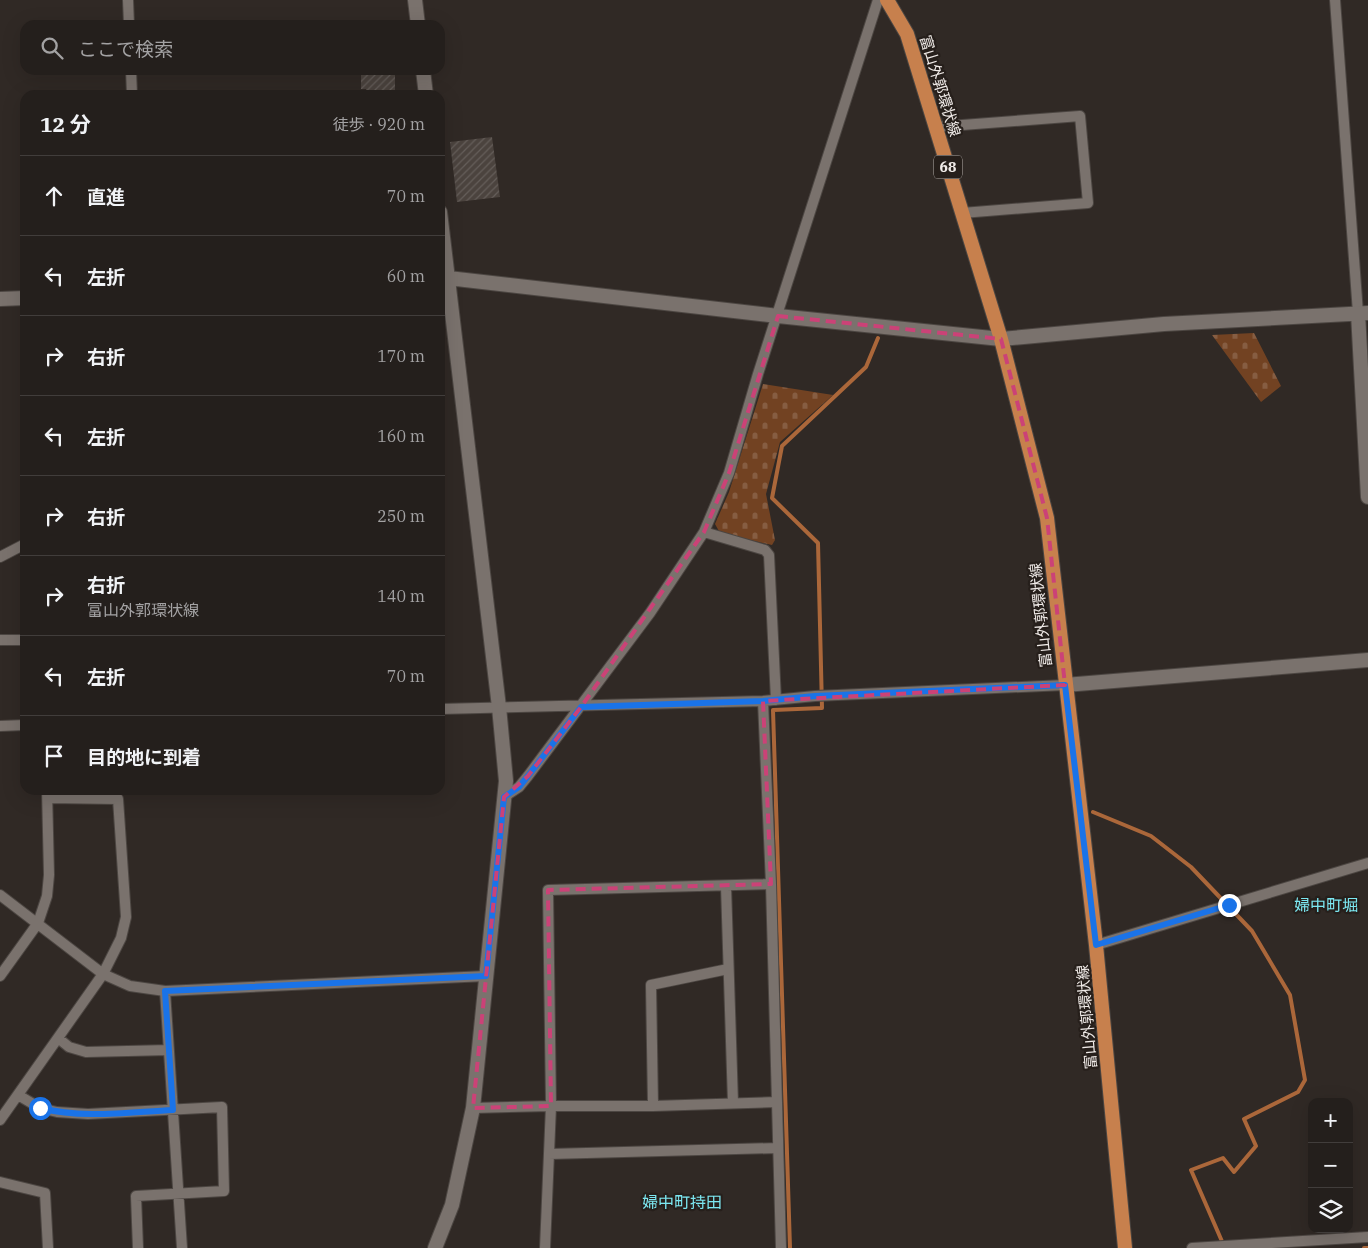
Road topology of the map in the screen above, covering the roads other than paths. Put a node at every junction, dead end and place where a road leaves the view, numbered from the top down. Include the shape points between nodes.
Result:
1 (128, 0) edge
2 (415, 0) edge
3 (878, 0) edge
4 (887, 0) edge
5 (1335, 0) edge
6 (129, 20) edge
7 (417, 20) edge
8 (131, 75) edge
9 (424, 75) edge
10 (132, 90) edge
11 (426, 90) edge
12 (936, 127) junction
13 (962, 212) junction
14 (445, 278) edge
15 (445, 286) edge
16 (20, 298) edge
17 (0, 299) edge
18 (1363, 313) edge
19 (778, 316) junction
20 (1000, 338) junction
21 (1368, 497) edge
22 (704, 532) junction
23 (20, 547) edge
24 (0, 557) edge
25 (0, 640) edge
26 (20, 640) edge
27 (1368, 660) edge
28 (1065, 685) junction
29 (776, 700) junction
30 (763, 701) junction
31 (499, 707) junction
32 (581, 707) junction
33 (445, 709) edge
34 (20, 725) edge
35 (0, 726) edge
36 (47, 795) edge
37 (61, 795) edge
38 (504, 797) junction
39 (1368, 863) edge
40 (771, 884) junction
41 (726, 886) junction
42 (0, 896) edge
43 (38, 923) junction
44 (1096, 945) junction
45 (728, 969) junction
46 (104, 974) junction
47 (0, 976) edge
48 (486, 976) junction
49 (165, 991) junction
50 (58, 1038) junction
51 (169, 1050) junction
52 (18, 1095) junction
53 (776, 1102) junction
54 (733, 1104) junction
55 (551, 1106) junction
56 (652, 1106) junction
57 (473, 1108) junction
58 (173, 1110) junction
59 (0, 1120) edge
60 (778, 1148) junction
61 (549, 1154) junction
62 (0, 1182) edge
63 (179, 1195) junction
64 (1368, 1237) edge
65 (48, 1248) edge
66 (138, 1248) edge
67 (182, 1248) edge
68 (435, 1248) edge
69 (545, 1248) edge
70 (781, 1248) edge
71 (1125, 1248) edge
72 (1192, 1248) edge

1 - 6 street
2 - 7 street
3 - 19 street
4 - 12 main road, 富山外郭環状線 / 68 via 907,34
5 - 18 street
8 - 10 street
9 - 11 street
12 - 13 main road, 富山外郭環状線 / 68
12 - 13 street via 1080,116 1088,204
13 - 20 main road, 富山外郭環状線 / 68
14 - 19 street
15 - 31 street
16 - 17 street
18 - 20 street via 1164,324
18 - 21 street
19 - 20 street
19 - 22 street via 729,473
20 - 28 main road, 富山外郭環状線 / 68 via 1047,518
22 - 29 street via 765,550 769,555
22 - 32 street
23 - 24 street
25 - 26 street
27 - 28 street
28 - 29 street
28 - 44 main road, 富山外郭環状線 / 68
29 - 30 street
30 - 32 street
30 - 40 street
31 - 32 street
31 - 33 street
31 - 38 street via 506,781
32 - 38 street via 519,787
34 - 35 street
36 - 43 street via 49,875 47,896
37 - 46 street via 118,799 126,917 121,938
38 - 48 street
39 - 44 street
40 - 41 street
40 - 53 street
41 - 45 street
41 - 55 street via 548,890
42 - 43 street
43 - 46 street
43 - 47 street
44 - 71 main road, 富山外郭環状線 / 68
45 - 54 street
45 - 56 street via 650,985
46 - 49 street via 130,986
46 - 50 street
48 - 49 street
48 - 57 street
49 - 51 street
50 - 51 street via 69,1047 86,1052
50 - 52 street
51 - 58 street
52 - 58 street via 40,1108 57,1112 88,1114
52 - 59 street
53 - 54 street
53 - 60 street
54 - 56 street
55 - 56 street
55 - 57 street
55 - 61 street
57 - 68 street via 452,1204
58 - 63 street
58 - 63 street via 222,1107 224,1191
60 - 61 street
60 - 70 street
61 - 69 street
62 - 65 street via 45,1193
63 - 66 street via 136,1196
63 - 67 street
64 - 72 street

